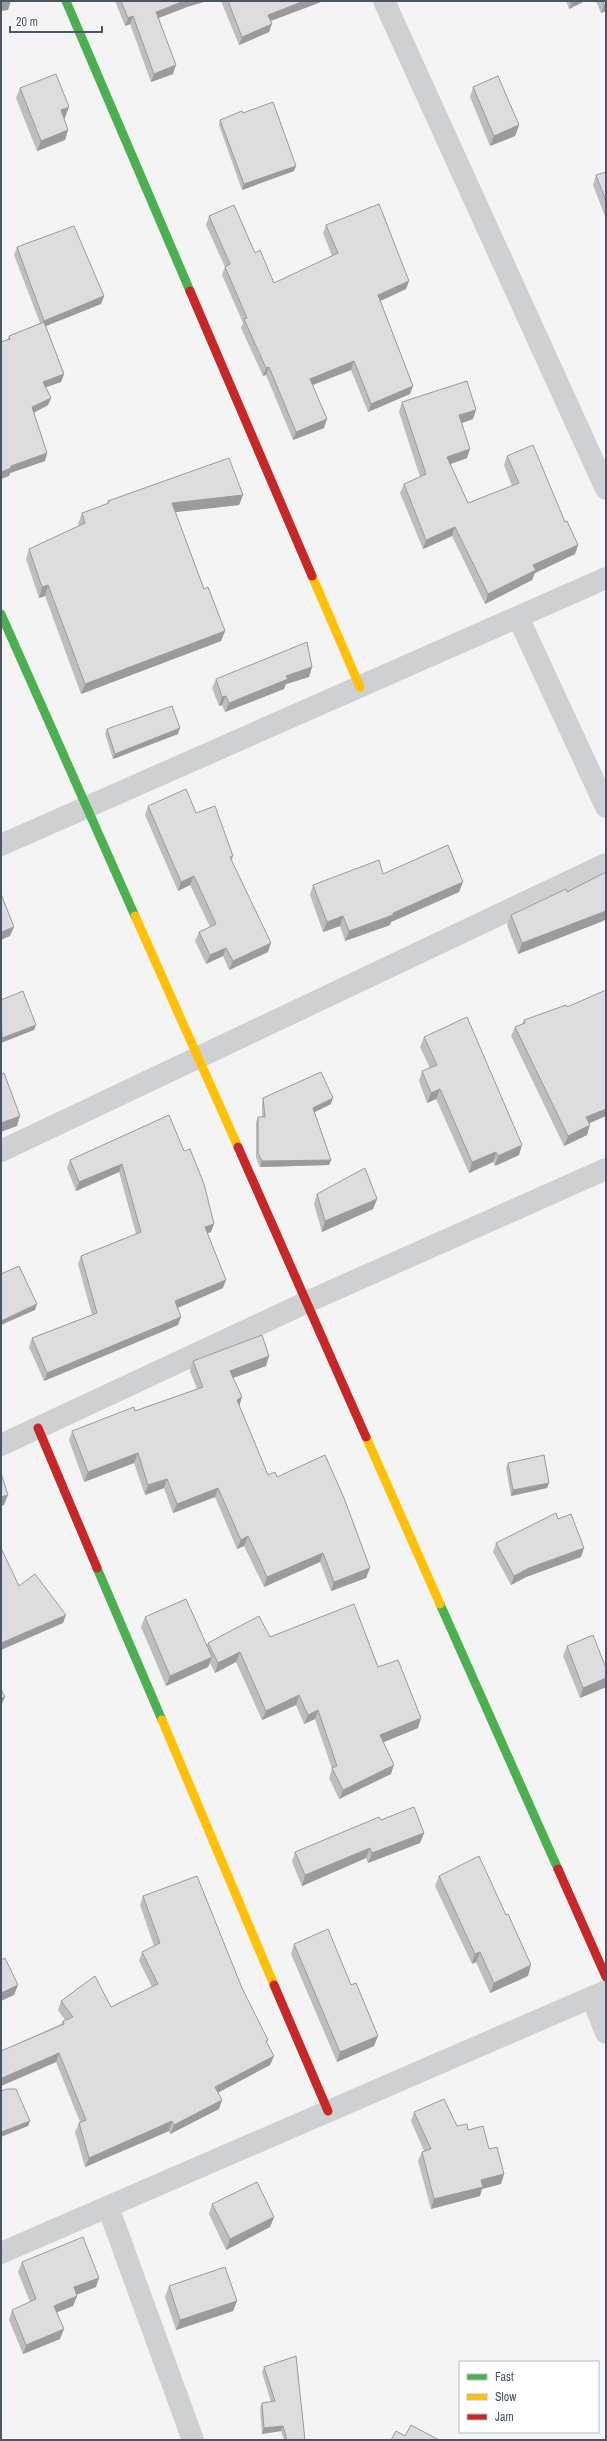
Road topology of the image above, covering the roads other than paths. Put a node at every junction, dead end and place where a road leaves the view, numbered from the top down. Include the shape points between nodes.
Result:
1 (66, 1) edge
2 (384, 1) edge
3 (606, 489) edge
4 (606, 578) edge
5 (1, 614) edge
6 (518, 616) junction
7 (360, 687) junction
8 (86, 807) junction
9 (606, 807) edge
10 (1, 845) edge
11 (606, 864) edge
12 (198, 1057) junction
13 (1, 1151) edge
14 (606, 1169) edge
15 (306, 1302) junction
16 (38, 1428) junction
17 (1, 1445) edge
18 (606, 1977) edge
19 (599, 1994) edge
20 (606, 2033) edge
21 (328, 2112) junction
22 (108, 2207) junction
23 (1, 2253) edge
24 (193, 2440) edge

1 - 7 street
2 - 3 street
4 - 6 street
5 - 8 street
6 - 7 street
6 - 9 street
7 - 8 street
8 - 10 street
8 - 12 street
11 - 12 street
12 - 13 street
12 - 15 street
14 - 15 street
15 - 16 street
15 - 18 street
16 - 17 street
16 - 21 street
19 - 20 street
19 - 21 street
21 - 22 street
22 - 23 street
22 - 24 street

